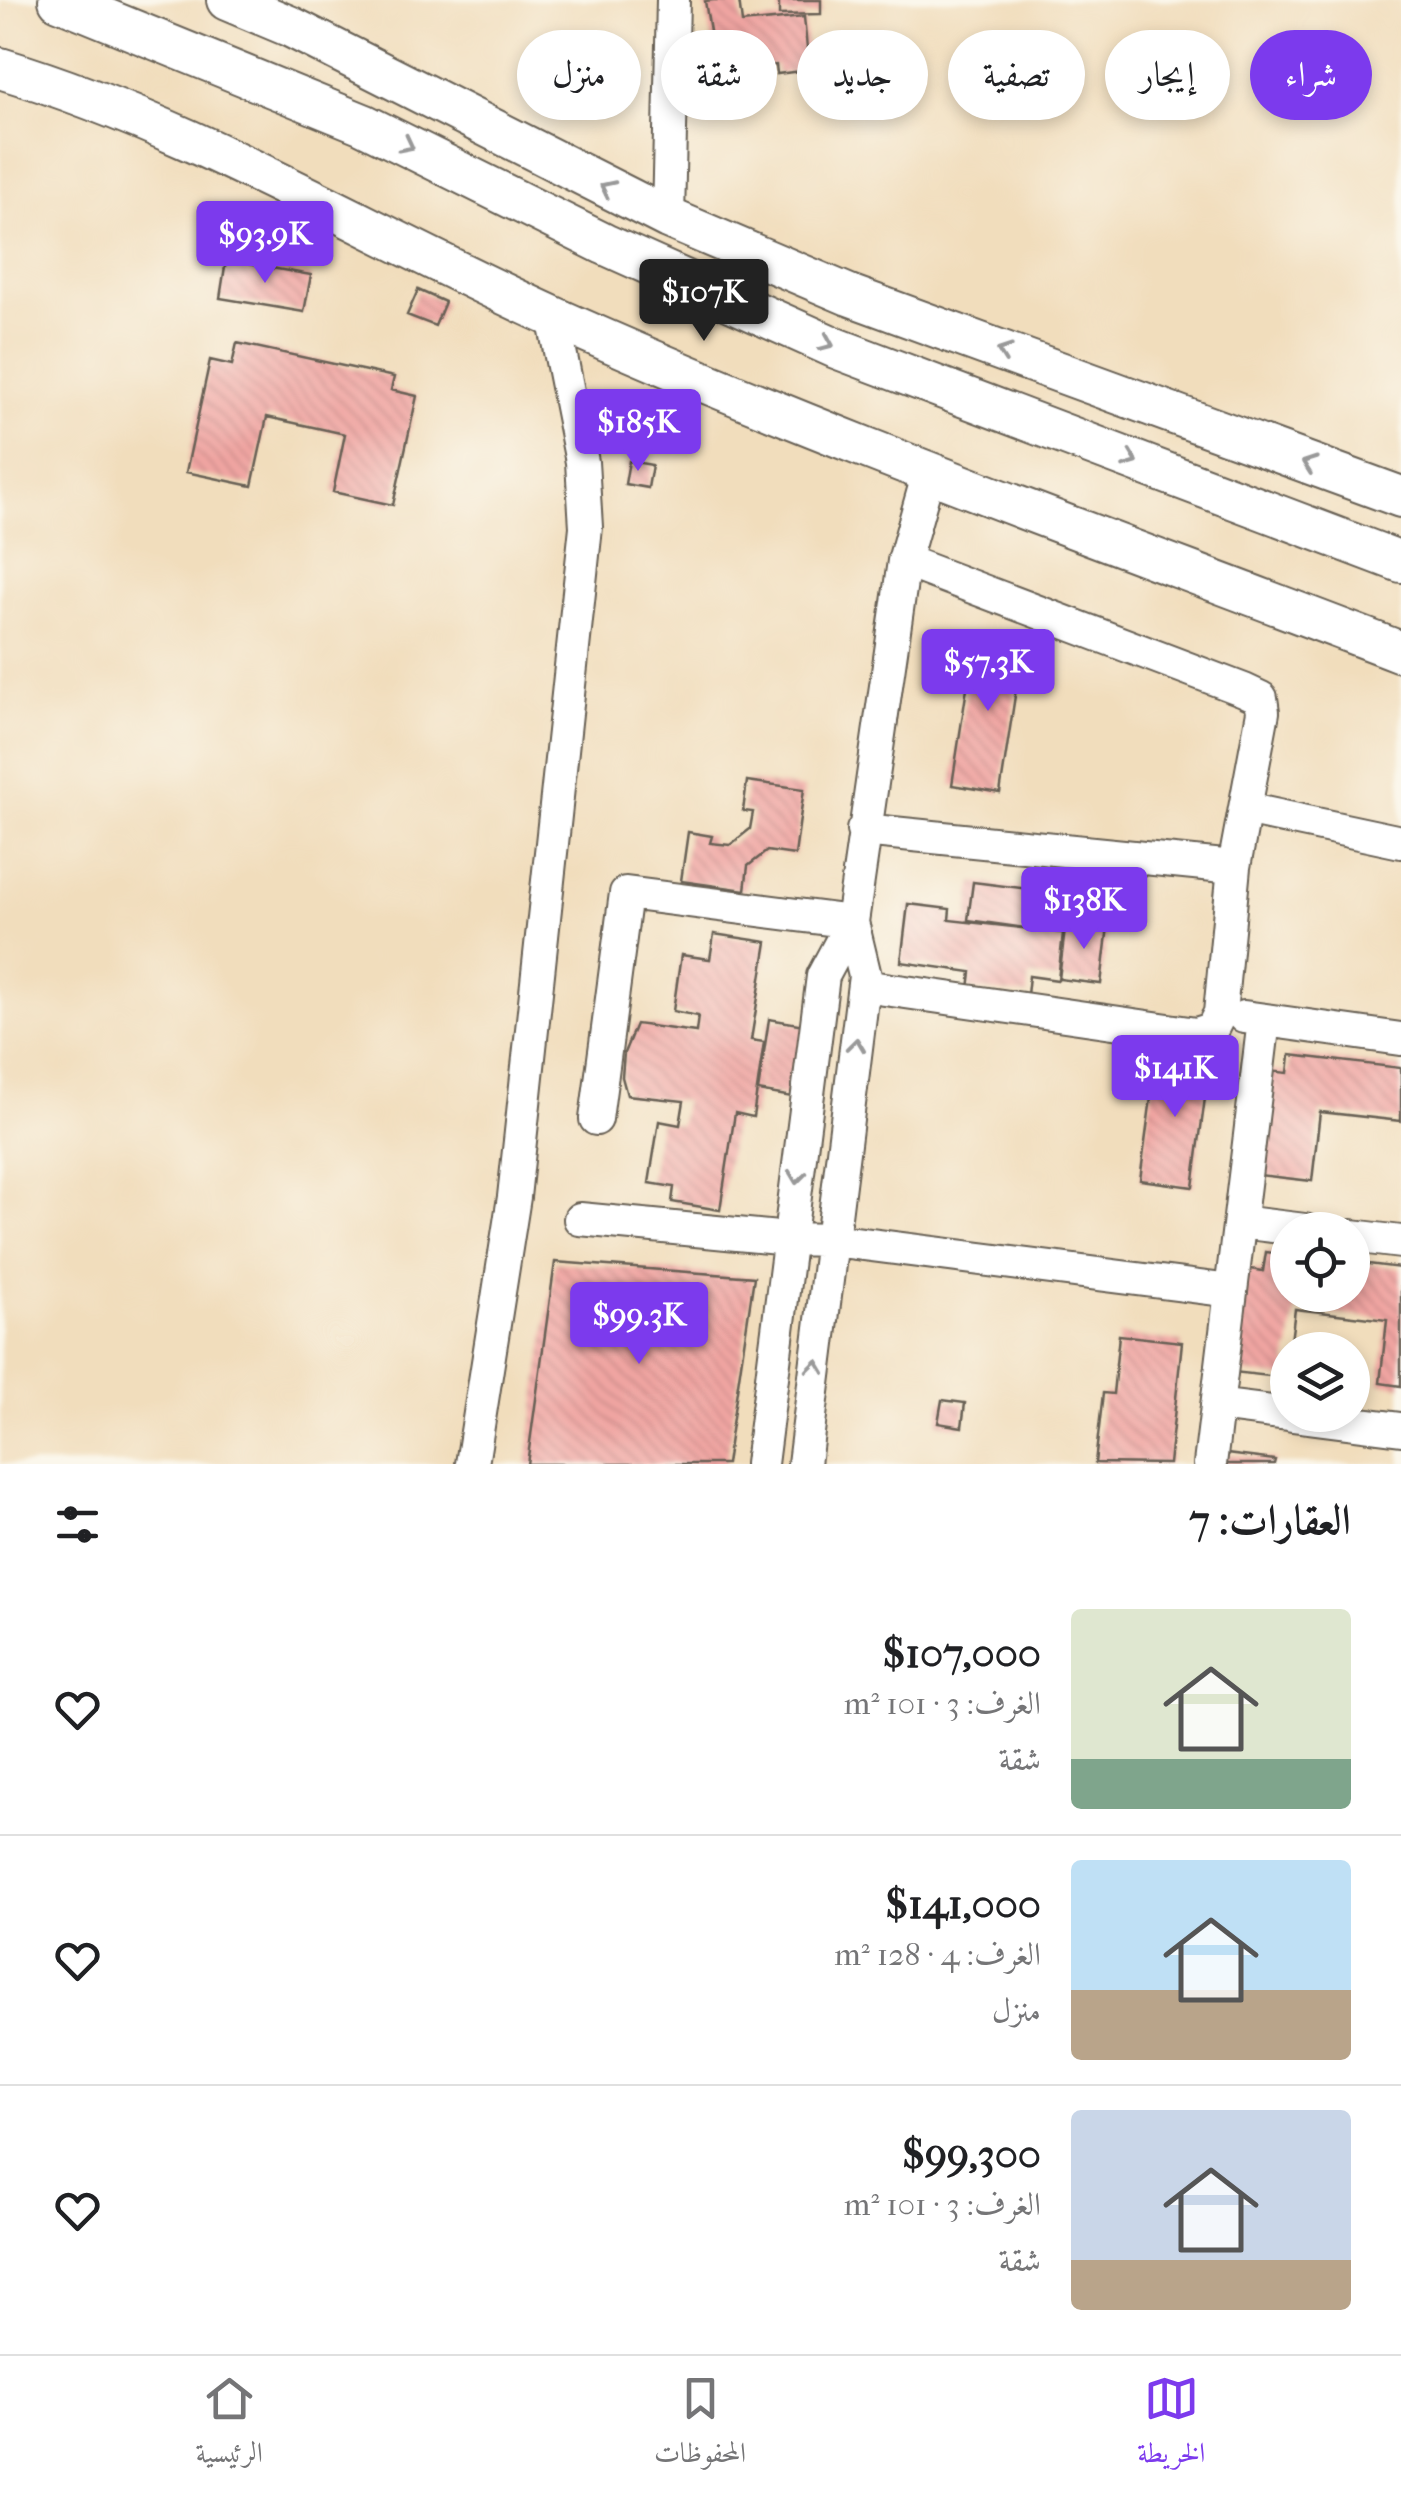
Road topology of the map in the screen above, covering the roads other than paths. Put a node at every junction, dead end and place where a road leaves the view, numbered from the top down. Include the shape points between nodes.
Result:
1 (59, 0) edge
2 (227, 0) edge
3 (673, 0) edge
4 (0, 68) edge
5 (668, 218) junction
6 (553, 316) junction
7 (929, 472) junction
8 (1401, 498) edge
9 (904, 560) junction
10 (1401, 562) edge
11 (1401, 652) edge
12 (1244, 809) junction
13 (863, 830) junction
14 (1401, 842) edge
15 (1234, 867) junction
16 (852, 922) junction
17 (864, 986) junction
18 (1220, 1014) junction
19 (1264, 1020) junction
20 (1401, 1039) edge
21 (596, 1119) dead end
22 (580, 1219) dead end
23 (1240, 1222) junction
24 (1270, 1226) edge
25 (1370, 1238) edge
26 (790, 1239) junction
27 (832, 1240) junction
28 (1401, 1242) edge
29 (1231, 1291) junction
30 (1217, 1406) junction
31 (1270, 1413) edge
32 (1370, 1425) edge
33 (1401, 1429) edge
34 (472, 1464) edge
35 (761, 1464) edge
36 (804, 1464) edge
37 (1210, 1464) edge

1 -> 10 main road via 363,124 604,244 836,348
5 -> 2 main road
3 - 5 street
4 - 6 main road via 156,124
8 -> 5 main road via 850,295
6 - 7 main road
6 - 34 street via 582,462 586,527 514,1197
7 - 9 street
7 - 11 main road
9 - 12 street via 1261,698
9 - 13 street
12 - 14 street
12 - 15 street
13 - 15 street
13 - 16 street
15 - 18 street
16 - 17 street
16 - 21 street via 626,893
16 -> 26 street via 823,976
17 - 18 street via 1196,1034 1212,1029
27 -> 17 street
18 - 19 street
19 - 20 street
19 - 23 street
22 - 26 street
23 - 24 street
23 - 29 street
25 - 28 street
26 - 27 street
26 - 35 street
27 - 29 street
36 -> 27 street
29 - 30 street
30 - 31 street
30 - 37 street
32 - 33 street

